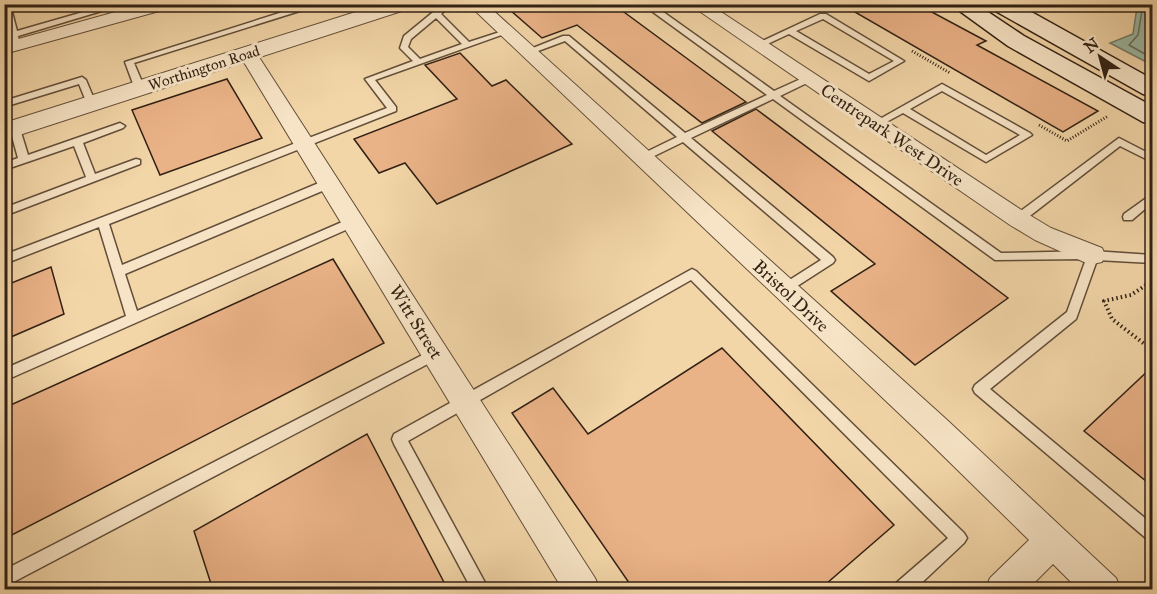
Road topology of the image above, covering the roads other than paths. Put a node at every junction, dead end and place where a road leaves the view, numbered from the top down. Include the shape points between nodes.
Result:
1 (6, 4) edge
2 (122, 4) edge
3 (164, 4) edge
4 (318, 4) edge
5 (404, 4) edge
6 (448, 4) edge
7 (476, 4) edge
8 (646, 4) edge
9 (697, 4) edge
10 (747, 4) edge
11 (760, 4) edge
12 (960, 4) edge
13 (1000, 4) edge
14 (437, 15) junction
15 (790, 31) junction
16 (506, 32) junction
17 (11, 44) edge
18 (468, 45) junction
19 (758, 45) junction
20 (527, 52) junction
21 (248, 54) junction
22 (419, 62) junction
23 (808, 79) junction
24 (140, 89) junction
25 (1152, 89) edge
26 (773, 95) junction
27 (4, 104) edge
28 (91, 104) junction
29 (903, 109) junction
30 (1152, 116) edge
31 (876, 124) junction
32 (120, 126) dead end
33 (10, 130) edge
34 (683, 138) junction
35 (77, 141) junction
36 (304, 144) junction
37 (642, 158) junction
38 (1152, 159) edge
39 (24, 160) junction
40 (136, 162) dead end
41 (4, 167) edge
42 (92, 179) junction
43 (330, 183) junction
44 (1152, 198) edge
45 (4, 212) edge
46 (1128, 217) dead end
47 (1018, 219) junction
48 (103, 222) junction
49 (353, 222) junction
50 (1093, 255) junction
51 (1152, 259) edge
52 (4, 260) edge
53 (118, 272) junction
54 (784, 289) junction
55 (133, 319) junction
56 (435, 353) junction
57 (4, 375) edge
58 (466, 402) junction
59 (1152, 534) edge
60 (1053, 540) junction
61 (4, 579) edge
62 (481, 590) edge
63 (583, 590) edge
64 (901, 590) edge
65 (1002, 590) edge
66 (1104, 590) edge

1 - 17 lane
2 - 17 lane
3 - 17 street
4 - 24 lane via 129,62
5 - 21 street, Worthington Road
6 - 14 lane
7 - 16 street, Bristol Drive
8 - 26 lane
9 - 19 street, Centrepark West Drive
10 - 11 lane via 752,8
12 - 30 main road via 1016,41
13 - 25 main road
14 - 18 lane
14 - 22 lane via 407,38 404,48
15 - 15 lane via 823,16 900,61 869,78
15 - 19 lane
16 - 18 lane
16 - 20 street, Bristol Drive
18 - 22 lane
19 - 23 street, Centrepark West Drive
20 - 34 lane via 566,38
20 - 37 street, Bristol Drive
21 - 24 street, Worthington Road
21 - 36 street, Witt Street
22 - 36 lane via 369,79 393,109
23 - 26 lane
23 - 31 street, Centrepark West Drive
24 - 28 street, Worthington Road
26 - 34 lane
26 - 50 lane via 999,257
27 - 28 lane via 82,80
28 - 33 street, Worthington Road
29 - 29 lane via 942,87 1027,135 986,159
29 - 31 lane
31 - 47 street, Centrepark West Drive
32 - 35 lane
33 - 39 lane
34 - 37 lane
34 - 54 lane via 829,260
35 - 39 lane
35 - 42 lane
36 - 43 street, Witt Street
36 - 48 lane
37 - 54 street, Bristol Drive
38 - 47 lane via 1119,141
39 - 41 lane
40 - 42 lane
42 - 45 lane
43 - 49 street, Witt Street
43 - 53 lane
44 - 46 lane
47 - 50 street, Centrepark West Drive
48 - 52 lane
48 - 53 lane
49 - 55 lane
49 - 56 street, Witt Street
50 - 51 lane
50 - 59 lane via 1072,315 980,389
53 - 55 lane
54 - 60 street, Bristol Drive
55 - 57 lane
56 - 58 street, Witt Street
56 - 61 lane
58 - 62 lane via 399,439
58 - 63 street, Witt Street
58 - 64 lane via 692,274 959,538
60 - 65 street
60 - 66 street, Bristol Drive

